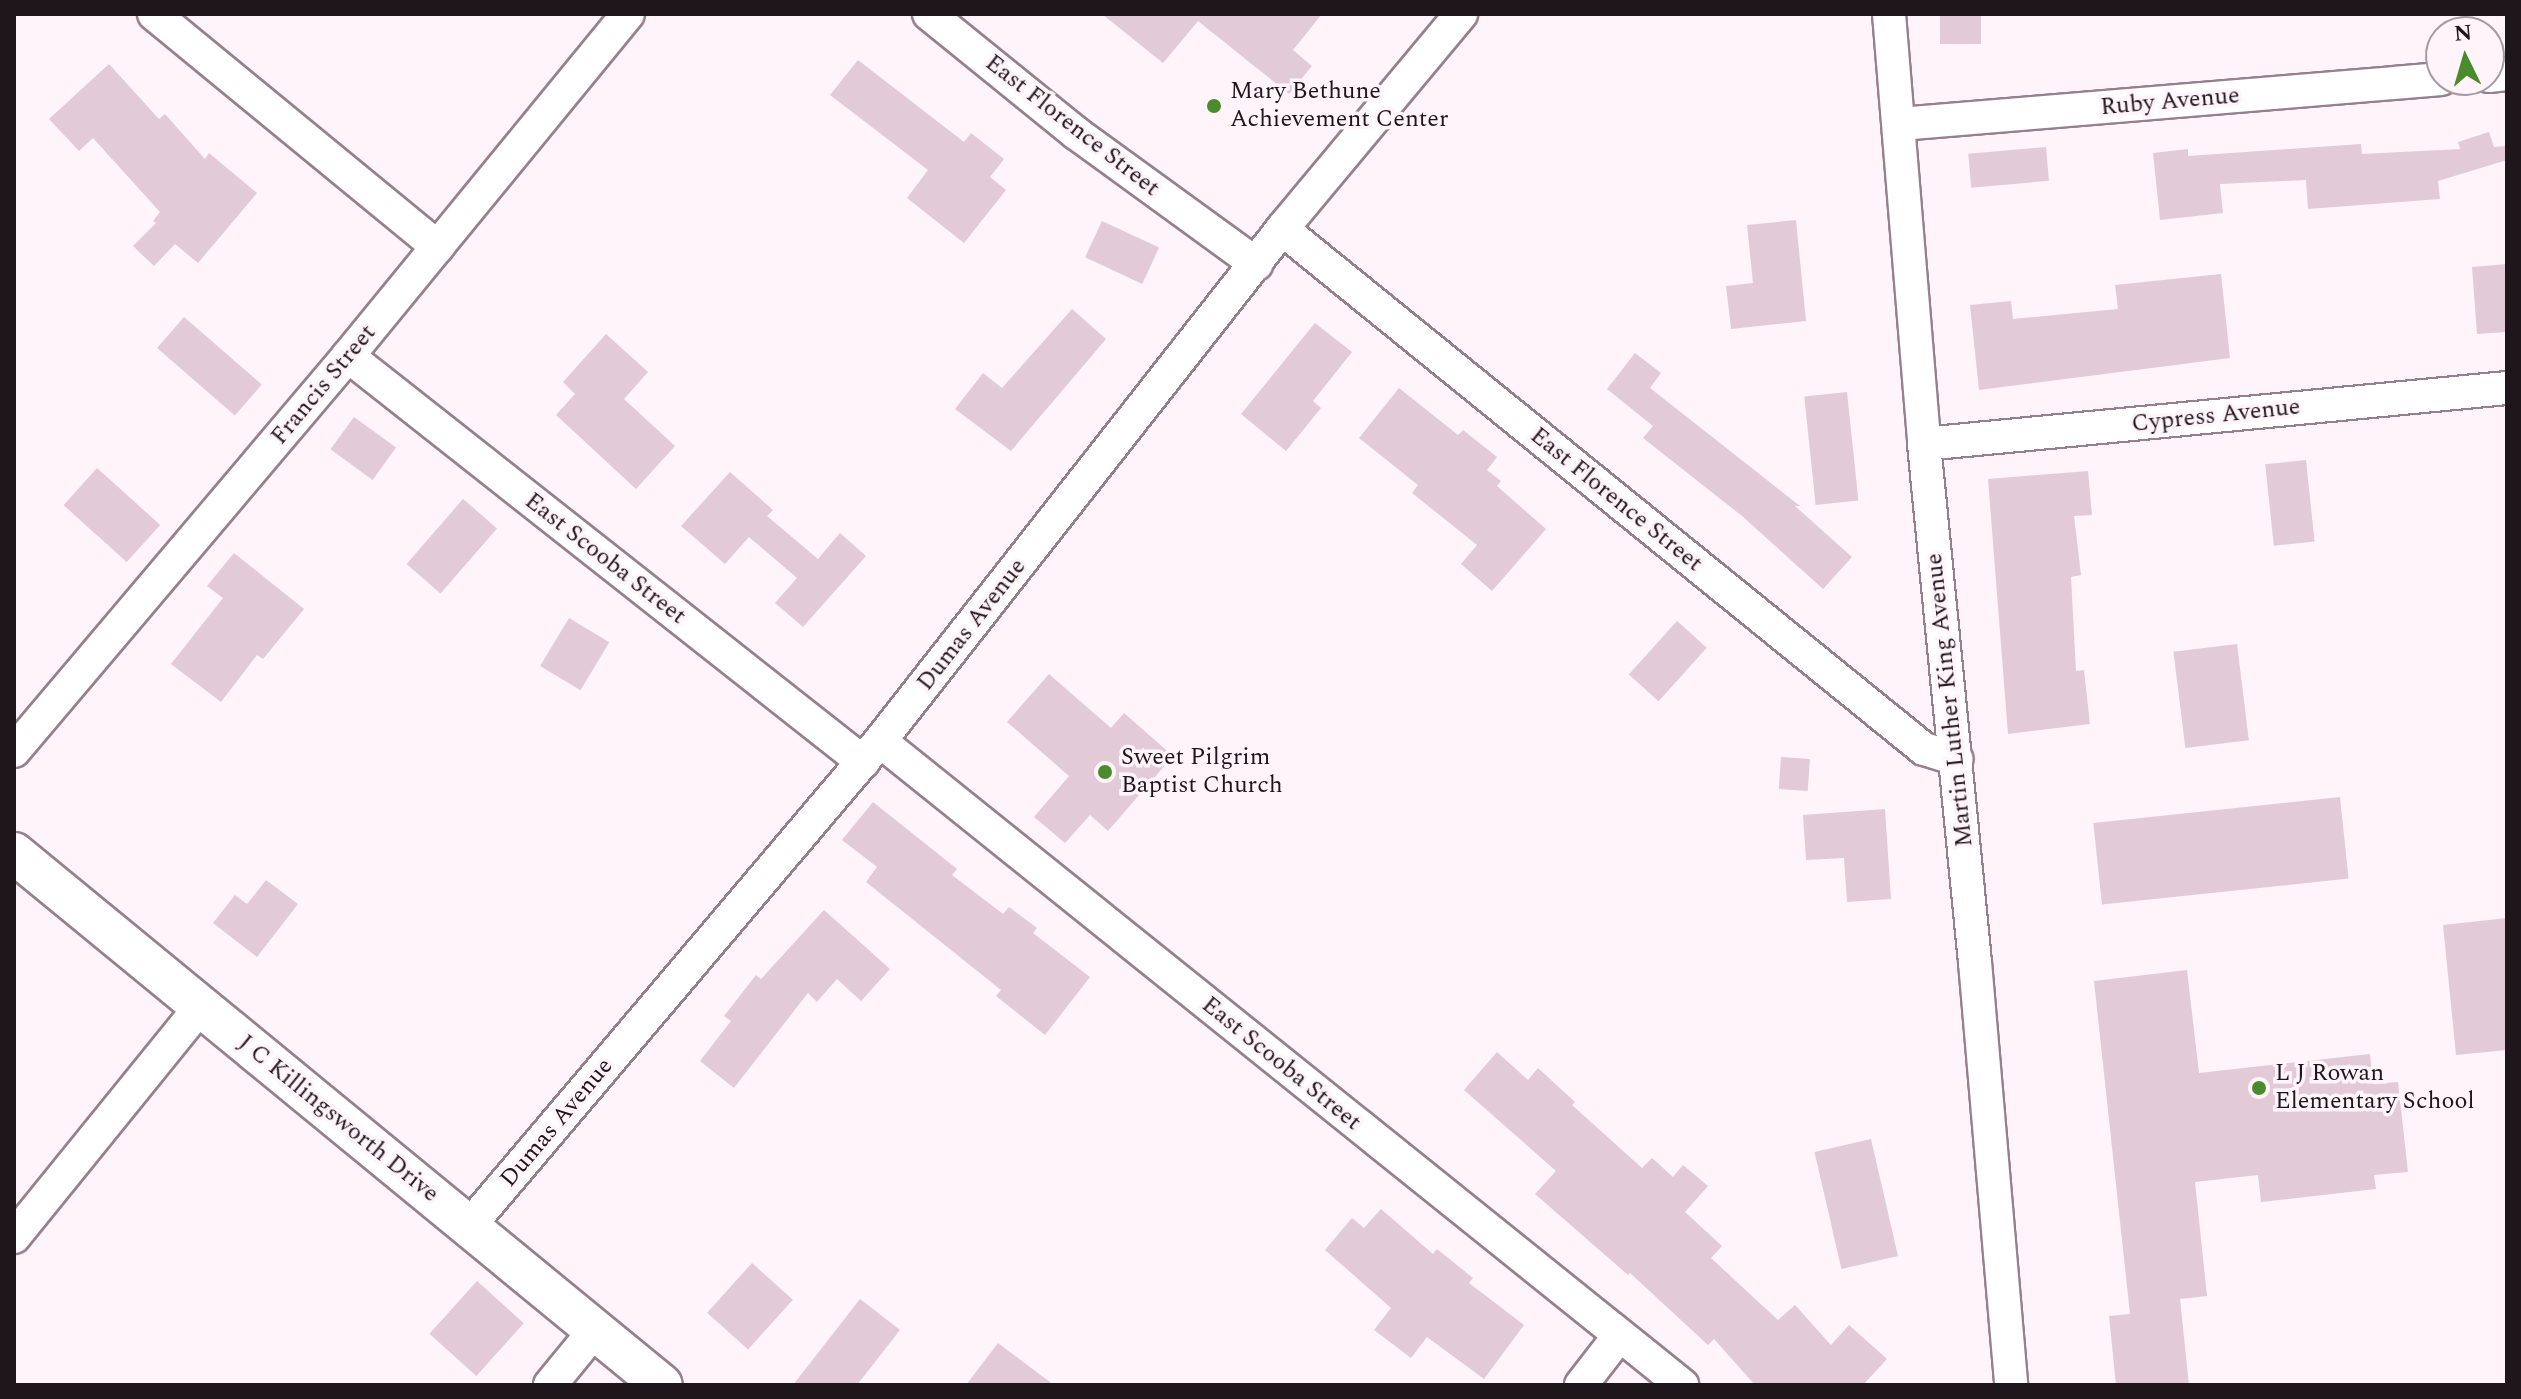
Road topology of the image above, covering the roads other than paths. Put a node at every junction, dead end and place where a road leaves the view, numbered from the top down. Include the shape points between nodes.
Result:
1 (154, 14) edge
2 (628, 14) edge
3 (929, 14) edge
4 (1461, 14) edge
5 (1889, 14) edge
6 (2425, 80) edge
7 (1900, 124) junction
8 (1282, 229) junction
9 (438, 247) junction
10 (1256, 264) junction
11 (348, 356) junction
12 (2507, 388) edge
13 (1924, 444) junction
14 (14, 751) edge
15 (871, 752) junction
16 (1956, 759) junction
17 (14, 853) edge
18 (200, 1007) junction
19 (470, 1225) junction
20 (14, 1237) edge
21 (595, 1330) junction
22 (1619, 1336) junction
23 (550, 1385) edge
24 (662, 1385) edge
25 (1581, 1385) edge
26 (1682, 1385) edge
27 (2011, 1385) edge

1 - 9 street
2 - 9 street, Francis Street
3 - 10 street, East Florence Street via 1076,133
4 - 8 street, Dumas Avenue
5 - 7 street, Martin Luther King Avenue
6 - 7 street, Ruby Avenue
7 - 13 street, Martin Luther King Avenue
8 - 10 street, Dumas Avenue
8 - 16 street, East Florence Street via 1924,749
9 - 11 street, Francis Street
10 - 15 street, Dumas Avenue
11 - 14 street, Francis Street
11 - 15 street, East Scooba Street
12 - 13 street, Cypress Avenue
13 - 16 street, Martin Luther King Avenue
15 - 19 street, Dumas Avenue
15 - 22 street, East Scooba Street
16 - 27 street, Martin Luther King Avenue
17 - 18 main road, J C Killingsworth Drive
18 - 19 main road, J C Killingsworth Drive
18 - 20 street
19 - 21 main road, J C Killingsworth Drive
21 - 23 street
21 - 24 main road, J C Killingsworth Drive
22 - 25 street
22 - 26 street, East Scooba Street

